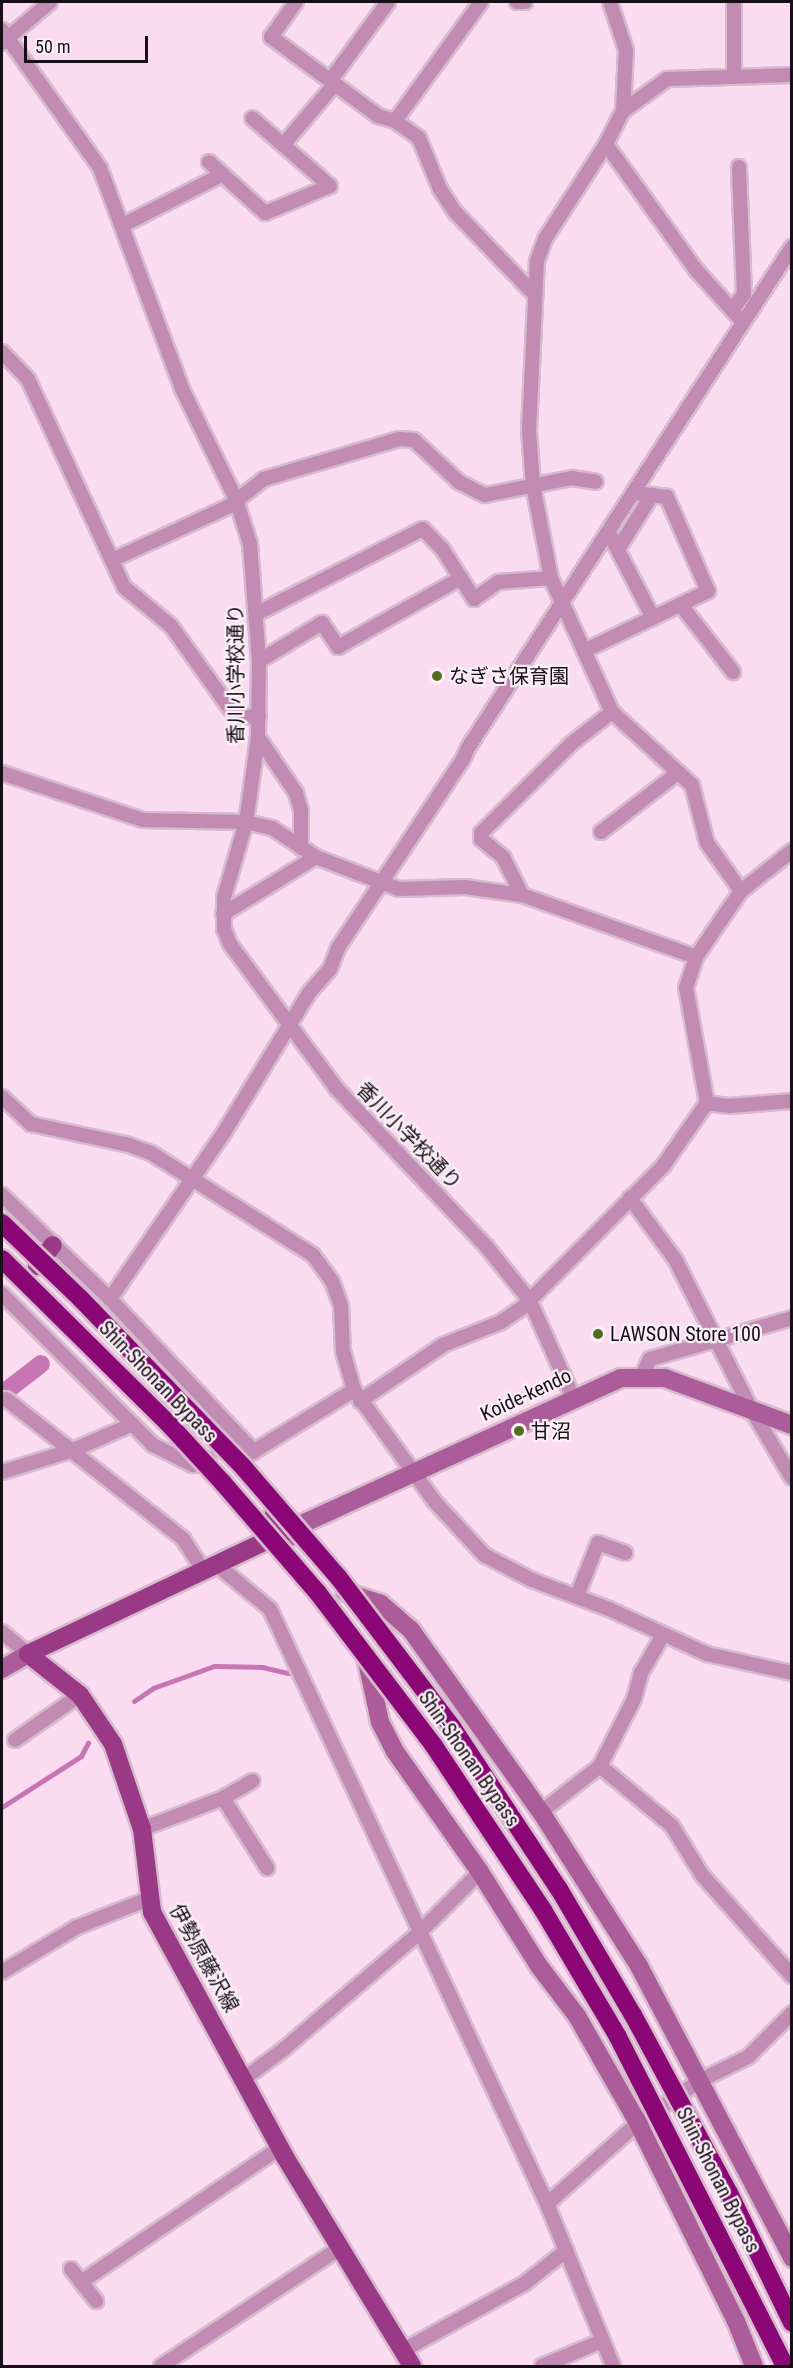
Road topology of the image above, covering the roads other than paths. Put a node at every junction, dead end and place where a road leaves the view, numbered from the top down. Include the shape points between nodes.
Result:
1 (50, 2) edge
2 (296, 2) edge
3 (388, 2) edge
4 (481, 2) edge
5 (517, 2) edge
6 (525, 2) edge
7 (610, 2) edge
8 (734, 2) edge
9 (3, 37) edge
10 (792, 75) edge
11 (734, 77) junction
12 (332, 83) junction
13 (623, 111) junction
14 (252, 118) dead end
15 (395, 121) junction
16 (606, 144) junction
17 (284, 145) junction
18 (209, 162) dead end
19 (739, 167) dead end
20 (222, 174) junction
21 (123, 225) junction
22 (792, 247) edge
23 (533, 293) junction
24 (732, 310) junction
25 (743, 322) junction
26 (2, 352) edge
27 (596, 482) dead end
28 (533, 485) junction
29 (634, 493) junction
30 (652, 495) junction
31 (236, 499) junction
32 (609, 533) junction
33 (618, 549) junction
34 (112, 560) junction
35 (461, 578) junction
36 (552, 578) junction
37 (561, 604) junction
38 (681, 605) junction
39 (256, 614) junction
40 (652, 616) junction
41 (584, 651) junction
42 (259, 660) junction
43 (733, 672) dead end
44 (612, 712) junction
45 (259, 716) junction
46 (258, 737) junction
47 (679, 772) junction
48 (2, 773) edge
49 (246, 822) junction
50 (601, 832) dead end
51 (301, 848) junction
52 (792, 851) edge
53 (316, 857) junction
54 (381, 882) junction
55 (741, 891) junction
56 (522, 896) junction
57 (223, 914) junction
58 (696, 957) junction
59 (289, 1026) junction
60 (2, 1097) edge
61 (792, 1101) edge
62 (707, 1103) junction
63 (191, 1178) junction
64 (2, 1195) edge
65 (630, 1198) junction
66 (2, 1223) edge
67 (2, 1232) edge
68 (53, 1245) junction
69 (2, 1251) edge
70 (2, 1259) edge
71 (37, 1266) junction
72 (2, 1294) edge
73 (110, 1299) junction
74 (530, 1301) junction
75 (792, 1318) edge
76 (714, 1338) junction
77 (642, 1376) junction
78 (357, 1396) junction
79 (573, 1397) junction
80 (6, 1399) dead end
81 (751, 1409) junction
82 (133, 1424) junction
83 (792, 1425) edge
84 (73, 1450) junction
85 (254, 1452) junction
86 (209, 1458) junction
87 (232, 1463) junction
88 (2, 1472) edge
89 (415, 1472) junction
90 (792, 1478) edge
91 (282, 1533) junction
92 (625, 1553) dead end
93 (210, 1567) junction
94 (577, 1596) junction
95 (2, 1632) edge
96 (663, 1635) junction
97 (28, 1654) junction
98 (2, 1669) edge
99 (792, 1673) edge
100 (80, 1695) junction
101 (15, 1740) dead end
102 (600, 1766) junction
103 (253, 1781) dead end
104 (223, 1798) junction
105 (541, 1812) junction
106 (142, 1829) junction
107 (267, 1868) dead end
108 (480, 1872) junction
109 (148, 1899) junction
110 (421, 1931) junction
111 (2, 1972) edge
112 (792, 1976) edge
113 (792, 2013) edge
114 (245, 2078) junction
115 (701, 2080) junction
116 (638, 2123) junction
117 (280, 2148) junction
118 (547, 2204) junction
119 (340, 2248) junction
120 (567, 2250) junction
121 (792, 2258) edge
122 (71, 2269) dead end
123 (81, 2282) junction
124 (96, 2301) dead end
125 (792, 2323) edge
126 (602, 2341) junction
127 (407, 2359) edge
128 (161, 2367) edge
129 (542, 2367) edge
130 (613, 2367) edge
131 (754, 2367) edge
132 (785, 2367) edge

1 - 9 street
2 - 12 street via 271,37
3 - 12 street
4 - 15 street
5 - 6 street
7 - 13 street via 626,50
8 - 11 street
9 - 21 street, 香川小学校通り via 90,150
10 - 11 street
11 - 13 street via 667,79
12 - 15 street via 378,116
12 - 17 street
13 - 16 street
14 - 17 street
15 - 23 street via 419,138 440,189 464,225
16 - 23 street via 545,239 537,261
16 - 24 street via 697,271
17 - 20 street via 330,186 265,213
18 - 20 street
19 - 24 street via 744,294
20 - 21 street
21 - 31 street, 香川小学校通り via 182,389
22 - 25 street
23 - 28 street via 529,430
24 - 25 street
25 - 29 street
26 - 34 street via 28,379
27 - 28 street via 572,478
28 - 31 street via 485,495 459,482 414,440 399,440 264,478
28 - 36 street
29 - 30 street
29 - 32 street
30 - 33 street
30 - 38 street via 667,497 708,591
31 - 34 street via 228,507
31 - 39 street, 香川小学校通り via 250,544
32 - 33 street
32 - 37 street
33 - 40 street
34 - 45 street via 124,587 177,633 236,717
35 - 36 street via 474,598 498,582
35 - 39 street via 423,529
35 - 42 street via 338,647 322,623
36 - 37 street
37 - 41 street
37 - 54 street
38 - 40 street
38 - 43 street
39 - 42 street, 香川小学校通り
40 - 41 street
41 - 44 street
42 - 45 street, 香川小学校通り
44 - 47 street
44 - 56 street via 572,743 481,833 481,839 504,857
45 - 46 street, 香川小学校通り
46 - 49 street, 香川小学校通り
46 - 51 street via 296,793 301,811
47 - 50 street
47 - 55 street via 698,799 707,843 715,859
48 - 49 street via 143,820
49 - 51 street via 272,828
49 - 57 street, 香川小学校通り
51 - 53 street
52 - 55 street
53 - 54 street
53 - 57 street
54 - 56 street via 421,891 465,887
54 - 59 street via 338,948 330,969
55 - 58 street
56 - 58 street
57 - 59 street, 香川小学校通り via 230,944
58 - 62 street via 686,987
59 - 63 street via 223,1134
59 - 74 street, 香川小学校通り via 336,1089 470,1229
60 - 63 street via 31,1124 129,1145
61 - 62 street via 729,1106
62 - 65 street via 663,1166
63 - 73 street
63 - 78 street via 313,1255 324,1267 340,1306 343,1351
64 - 68 street
65 - 74 street
65 - 76 street via 675,1259
66 - 125 highway, Shin-Shonan Bypass, bridge via 244,1468 339,1578 452,1727 559,1889 633,2014
67 - 71 main road
68 - 71 main road
68 - 73 street
69 - 86 main road
70 - 132 highway, Shin-Shonan Bypass, bridge via 223,1483 318,1593 434,1746 543,1910 618,2037
71 - 87 main road
72 - 82 street
73 - 85 street
74 - 78 street via 501,1322 443,1345
74 - 79 street, 香川小学校通り
75 - 76 street
76 - 77 street via 650,1359
76 - 81 street
77 - 79 street, Koide-kendo via 621,1378
77 - 81 street, Koide-kendo via 689,1384
78 - 85 street
78 - 89 street
79 - 89 street, Koide-kendo
80 - 84 street
81 - 83 street, Koide-kendo
81 - 90 street
82 - 84 street
82 - 86 street via 169,1455 193,1465
84 - 88 street
84 - 93 street via 183,1539
85 - 87 street
86 - 91 main road
87 - 91 main road
89 - 91 street, Koide-kendo
89 - 94 street via 455,1526 484,1555 523,1576
91 - 93 main road
91 - 105 street via 343,1591 381,1604 411,1630
91 - 108 street via 365,1652 380,1722 394,1750
92 - 94 street via 598,1543
93 - 97 main road
93 - 110 street via 270,1610
94 - 96 street
95 - 97 street
96 - 99 street via 707,1654
96 - 102 street via 641,1673 634,1699
97 - 98 street
97 - 100 main road, 伊勢原藤沢線
100 - 101 street
100 - 106 main road, 伊勢原藤沢線 via 113,1744
102 - 105 street
102 - 112 street via 672,1826 702,1875
103 - 104 street
104 - 106 street
104 - 107 street
105 - 115 street via 639,1966
106 - 109 main road, 伊勢原藤沢線
108 - 110 street
108 - 116 street via 534,1959 577,2016
109 - 111 street via 77,1927
109 - 114 main road, 伊勢原藤沢線
110 - 114 street
110 - 118 street
113 - 115 street via 748,2057
114 - 117 main road, 伊勢原藤沢線
115 - 116 street
115 - 121 street
116 - 118 street
116 - 131 street via 732,2312
117 - 119 main road, 伊勢原藤沢線
117 - 123 street
118 - 120 street
119 - 127 main road, 伊勢原藤沢線
119 - 128 street
120 - 126 street
120 - 127 street via 525,2283
122 - 123 street
123 - 124 street
126 - 129 street
126 - 130 street

